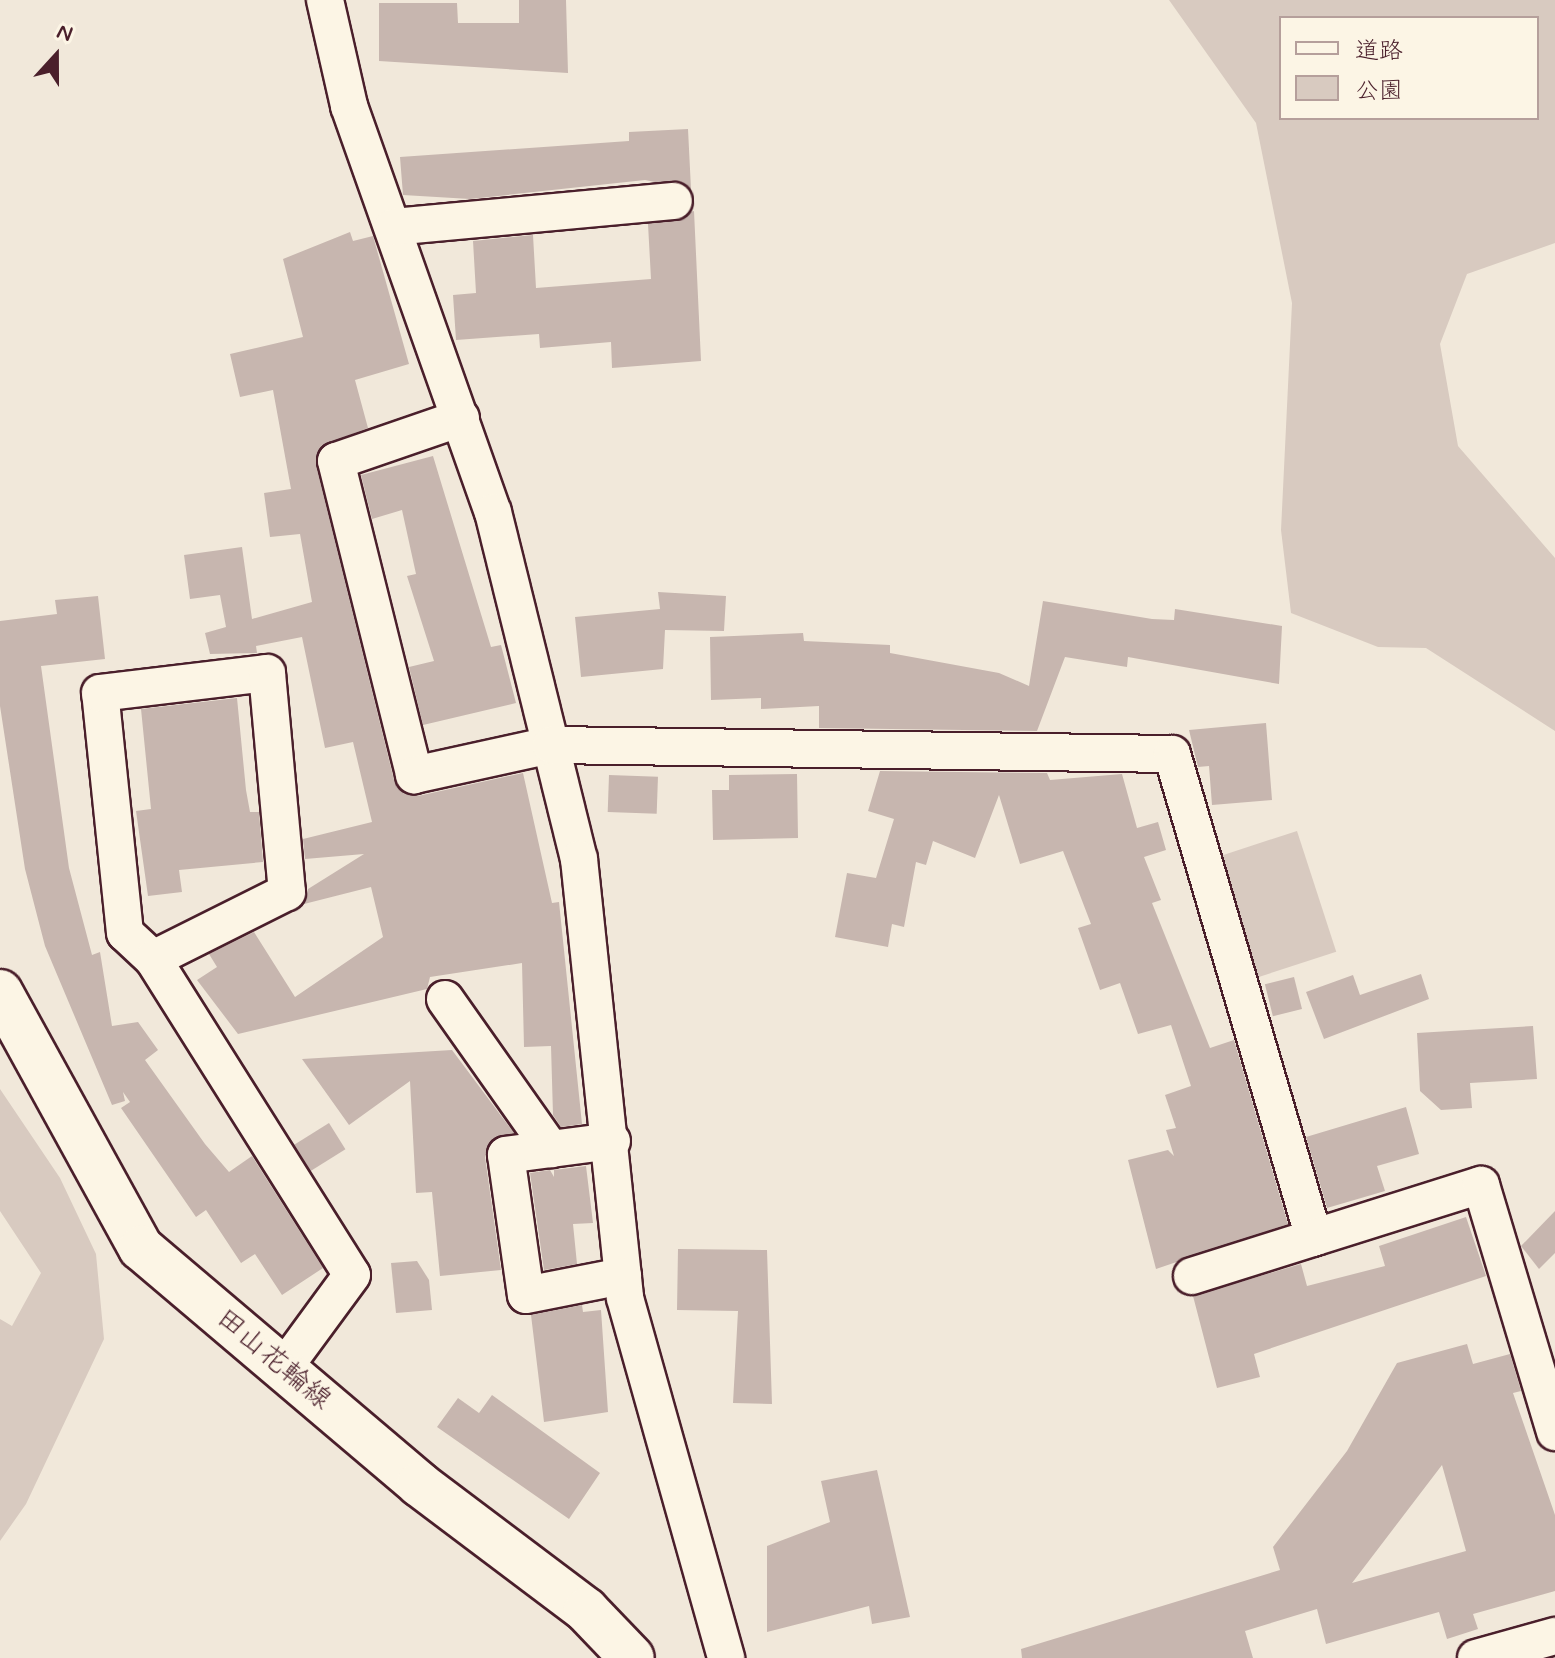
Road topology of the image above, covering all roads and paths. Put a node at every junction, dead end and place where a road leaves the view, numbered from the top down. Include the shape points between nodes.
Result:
1 (325, 0) edge
2 (674, 201) dead end
3 (393, 227) junction
4 (461, 418) junction
5 (551, 745) junction
6 (153, 959) junction
7 (0, 992) edge
8 (445, 999) dead end
9 (612, 1141) junction
10 (551, 1149) junction
11 (1314, 1238) junction
12 (623, 1276) junction
13 (1192, 1276) dead end
14 (283, 1369) junction
15 (1555, 1432) edge
16 (1555, 1636) edge
17 (632, 1658) edge
18 (726, 1658) edge
19 (1476, 1658) edge

1 - 3 street via 349,106
2 - 3 street
3 - 4 street
4 - 5 street via 493,512
4 - 5 street via 336,461 414,775
5 - 9 street via 579,859
5 - 11 street via 1172,754
6 - 6 street via 287,892 267,673 100,693 125,933
6 - 14 street via 352,1275
7 - 14 main road, 田山花輪線 via 141,1248
8 - 10 street
9 - 10 street
9 - 12 street
10 - 12 street via 506,1155 526,1295
11 - 13 street
11 - 15 street via 1481,1185
12 - 18 street
14 - 17 main road, 田山花輪線 via 586,1610
16 - 19 street

